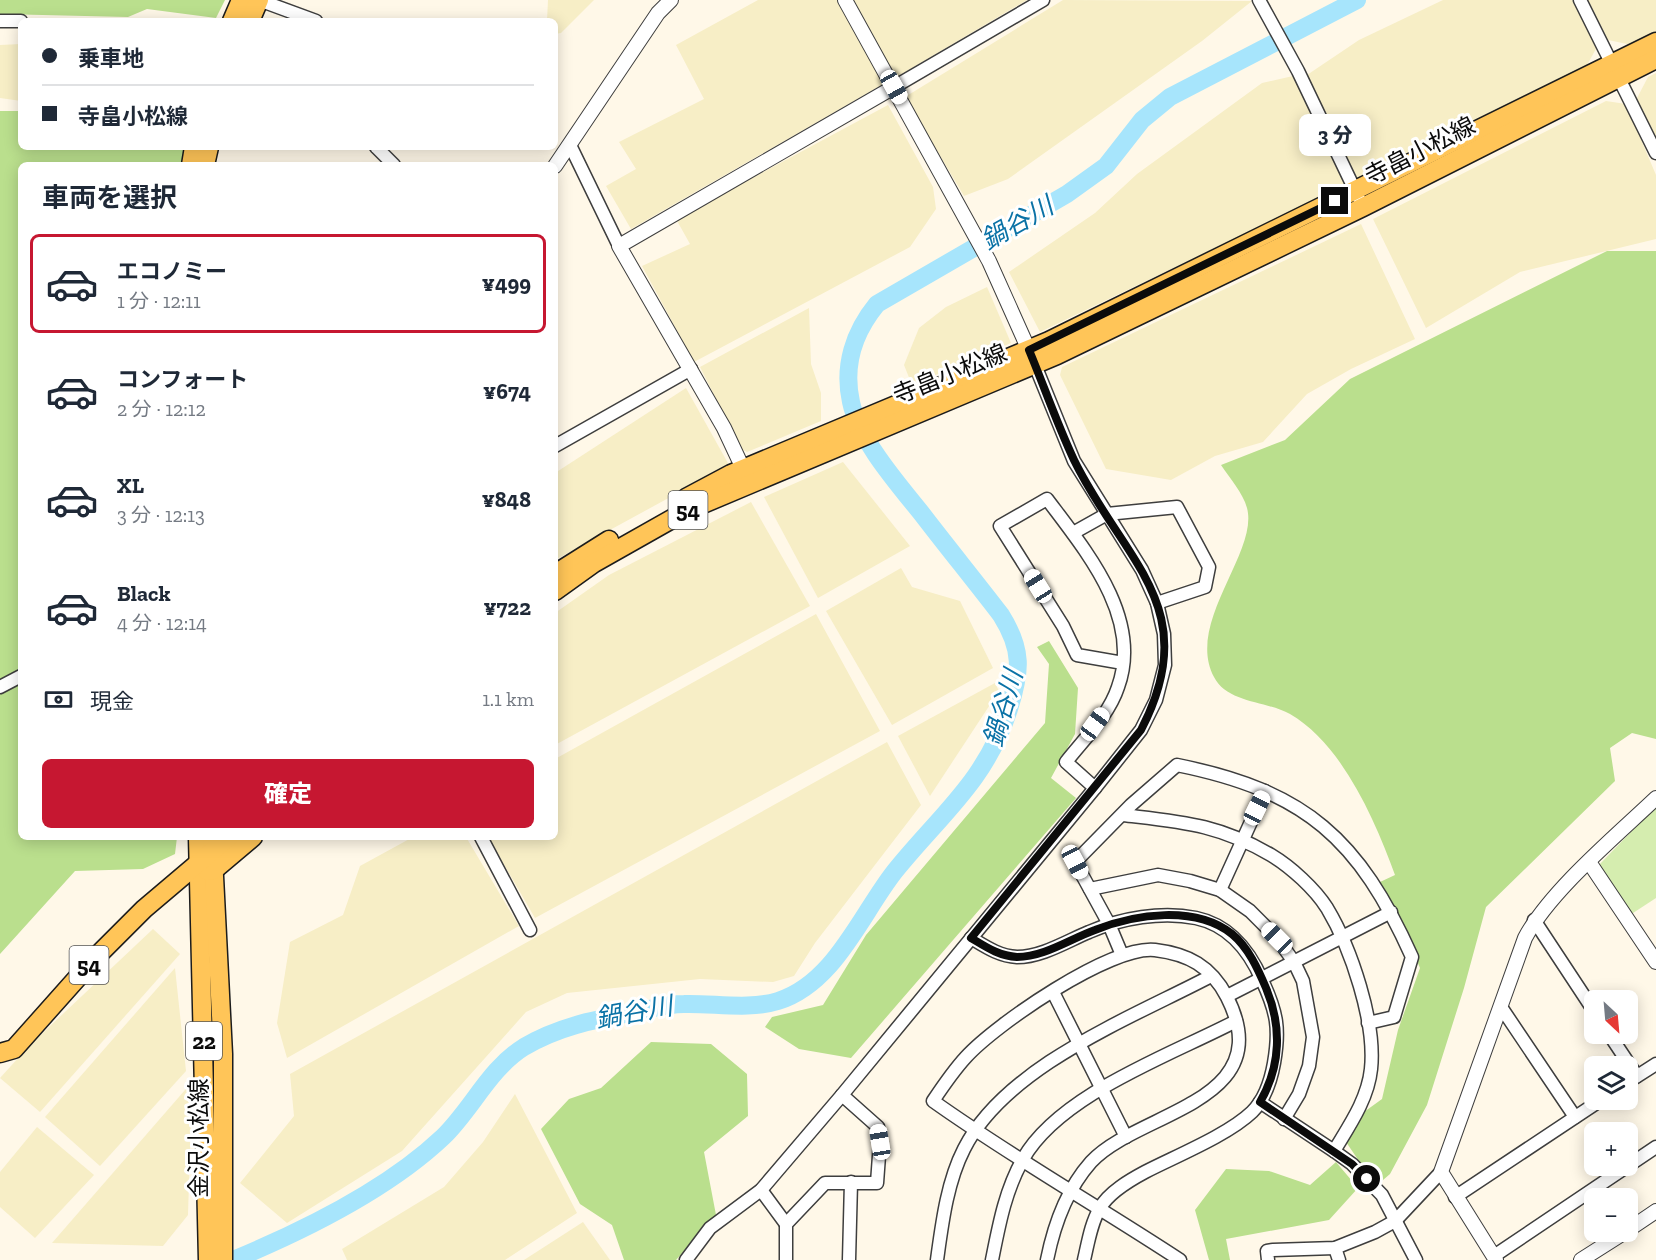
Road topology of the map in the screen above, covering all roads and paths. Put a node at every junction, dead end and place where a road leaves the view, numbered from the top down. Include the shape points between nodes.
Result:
1 (241, 0) edge
2 (259, 0) edge
3 (671, 0) edge
4 (845, 0) edge
5 (1043, 0) edge
6 (1580, 0) edge
7 (1262, 5) edge
8 (233, 18) edge
9 (251, 18) edge
10 (308, 18) edge
11 (0, 21) edge
12 (18, 21) edge
13 (1656, 42) edge
14 (1656, 59) edge
15 (1617, 71) junction
16 (894, 87) junction
17 (570, 145) junction
18 (379, 150) edge
19 (1656, 153) edge
20 (391, 162) edge
21 (558, 162) edge
22 (1359, 199) junction
23 (619, 246) junction
24 (1032, 357) junction
25 (691, 369) junction
26 (558, 444) edge
27 (746, 475) junction
28 (1107, 514) junction
29 (1073, 533) junction
30 (558, 572) edge
31 (558, 589) edge
32 (1157, 603) junction
33 (1123, 663) junction
34 (18, 678) edge
35 (0, 687) edge
36 (1095, 788) junction
37 (1265, 791) junction
38 (1656, 798) edge
39 (1123, 815) junction
40 (199, 840) edge
41 (226, 840) edge
42 (247, 840) edge
43 (483, 840) edge
44 (1242, 840) junction
45 (208, 858) edge
46 (1589, 862) junction
47 (1090, 889) junction
48 (1220, 890) junction
49 (1392, 912) junction
50 (1534, 921) junction
51 (1109, 924) junction
52 (530, 930) dead end
53 (1342, 937) junction
54 (971, 938) junction
55 (1122, 955) junction
56 (1294, 962) junction
57 (1656, 962) edge
58 (1211, 976) junction
59 (1262, 978) junction
60 (1053, 992) junction
61 (1227, 996) junction
62 (1584, 996) edge
63 (1501, 1007) junction
64 (1236, 1021) junction
65 (1368, 1023) junction
66 (1079, 1045) junction
67 (0, 1053) edge
68 (1656, 1064) edge
69 (1638, 1075) edge
70 (1102, 1090) junction
71 (842, 1095) junction
72 (1260, 1102) junction
73 (1586, 1110) edge
74 (1575, 1117) junction
75 (1284, 1119) junction
76 (976, 1131) junction
77 (1126, 1137) junction
78 (1656, 1147) edge
79 (1334, 1151) junction
80 (1023, 1160) junction
81 (1441, 1173) junction
82 (851, 1182) junction
83 (761, 1190) junction
84 (1072, 1192) junction
85 (1455, 1197) junction
86 (1100, 1207) junction
87 (1656, 1211) edge
88 (1395, 1221) junction
89 (1638, 1223) edge
90 (786, 1224) junction
91 (1609, 1242) edge
92 (216, 1252) edge
93 (1337, 1254) edge
94 (1495, 1258) edge
95 (686, 1260) edge
96 (786, 1260) edge
97 (849, 1260) edge
98 (937, 1260) edge
99 (992, 1260) edge
100 (1047, 1260) edge
101 (1084, 1260) edge
102 (1180, 1260) edge
103 (1268, 1260) edge
104 (1416, 1260) edge
105 (1581, 1260) edge

1 - 8 main road
2 - 9 main road
2 - 10 street
3 - 17 street via 658,13
4 - 16 street
5 - 16 street
6 - 15 street
7 - 22 street
11 - 12 street
13 - 15 main road, 寺畠小松線 / 54
14 - 15 main road, 寺畠小松線 / 54
15 - 19 street
15 - 22 main road, 寺畠小松線 / 54
16 - 23 street
16 - 24 street via 989,261
17 - 21 street
17 - 23 street
18 - 20 street
22 - 24 main road, 寺畠小松線 / 54
23 - 25 street
24 - 27 main road, 寺畠小松線 / 54
24 - 28 street via 1074,461
25 - 26 street
25 - 27 street
27 - 30 main road, 寺畠小松線 / 54 via 587,552
27 - 31 main road, 寺畠小松線 / 54 via 594,563
28 - 29 street
28 - 32 street via 1142,570
28 - 32 street via 1177,507 1209,567 1205,587
29 - 33 street via 1118,608 1125,651
29 - 33 street via 1047,499 1000,526 1077,655
32 - 36 street via 1165,665 1156,700 1141,730
33 - 36 street via 1119,686 1110,704 1066,762
34 - 35 street
36 - 54 street
37 - 39 street via 1177,765
37 - 44 street
37 - 49 street via 1318,820 1337,837 1365,870
38 - 46 street
39 - 44 street via 1202,824
39 - 47 street via 1075,862
40 - 45 main road, 金沢小松線 / 22
41 - 45 main road, 54
42 - 45 main road, 54
43 - 52 street
44 - 48 street
44 - 53 street via 1273,856 1305,882 1326,906
45 - 67 main road, 54 via 181,877 95,958 14,1048
45 - 92 main road, 金沢小松線 / 22 via 223,1054
46 - 50 street
46 - 57 street
47 - 48 street via 1158,875
47 - 51 street
48 - 56 street via 1250,911
49 - 53 street
49 - 65 street via 1412,957 1394,1017
50 - 62 street
50 - 63 street
51 - 54 street via 1030,956 1002,955
51 - 55 street
51 - 59 street via 1172,916 1196,918 1233,934
53 - 56 street
53 - 65 street via 1366,1006
54 - 71 street
55 - 58 street via 1143,949 1169,952 1194,959
55 - 60 street
56 - 59 street
56 - 75 street via 1303,981 1313,1037 1309,1066
58 - 61 street
58 - 66 street
59 - 61 street
59 - 72 street via 1279,1041 1272,1074
60 - 66 street
60 - 76 street via 988,1036 965,1058 933,1101
61 - 64 street
63 - 74 street
63 - 81 street
64 - 70 street
64 - 77 street via 1239,1046 1231,1067 1209,1092 1190,1106
65 - 79 street via 1371,1069 1362,1102
66 - 70 street
66 - 76 street via 1010,1091
68 - 69 street
70 - 77 street
70 - 80 street via 1050,1125
71 - 82 street via 878,1127 880,1142 877,1183
71 - 83 street
72 - 75 street
72 - 86 street via 1215,1135 1129,1180
73 - 74 street
74 - 85 street
75 - 79 street
76 - 80 street
76 - 98 street via 956,1169
77 - 84 street via 1092,1161
78 - 94 street
79 - 88 street via 1382,1195
80 - 84 street
80 - 99 street via 1001,1211
81 - 85 street
81 - 88 street
82 - 90 street via 825,1183
82 - 97 street
83 - 90 street
83 - 95 street via 710,1228
84 - 86 street
84 - 100 street via 1057,1219
85 - 94 street
86 - 101 street
86 - 102 street
87 - 89 street
88 - 93 street
88 - 104 street
90 - 96 street
91 - 105 street
93 - 103 street via 1273,1250 1267,1251

